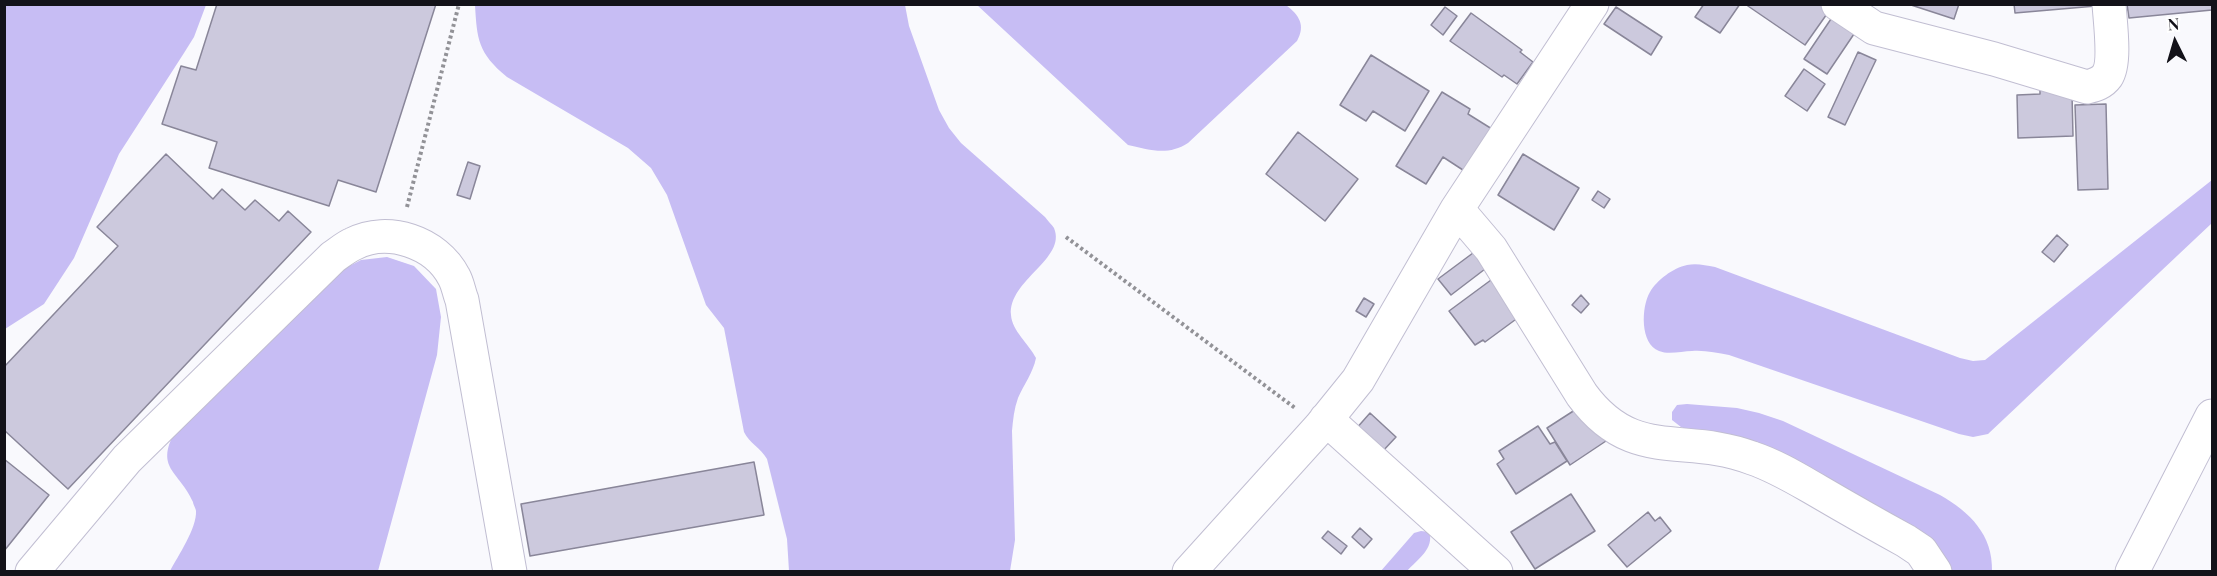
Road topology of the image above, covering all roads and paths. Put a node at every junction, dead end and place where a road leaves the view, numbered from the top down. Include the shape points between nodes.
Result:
1 (459, 4) edge
2 (1592, 4) edge
3 (1838, 4) edge
4 (2109, 4) edge
5 (1875, 15) edge
6 (1457, 209) junction
7 (399, 237) junction
8 (1066, 237) dead end
9 (2212, 416) edge
10 (1323, 423) junction
11 (32, 572) edge
12 (510, 572) edge
13 (1189, 572) edge
14 (1496, 572) edge
15 (1935, 572) edge
16 (2132, 572) edge

1 - 7 path
2 - 6 street
3 - 5 street
4 - 5 street via 2108,75 2099,84 2087,87 1895,34
6 - 10 street via 1358,380
6 - 15 street via 1491,249 1582,395 1607,422 1640,440 1726,450 1776,468 1906,541 1921,551
7 - 11 street via 375,236 333,257 126,459
7 - 12 street via 422,244 440,258 454,277 462,300
8 - 10 path
9 - 16 street
10 - 13 street
10 - 14 street

